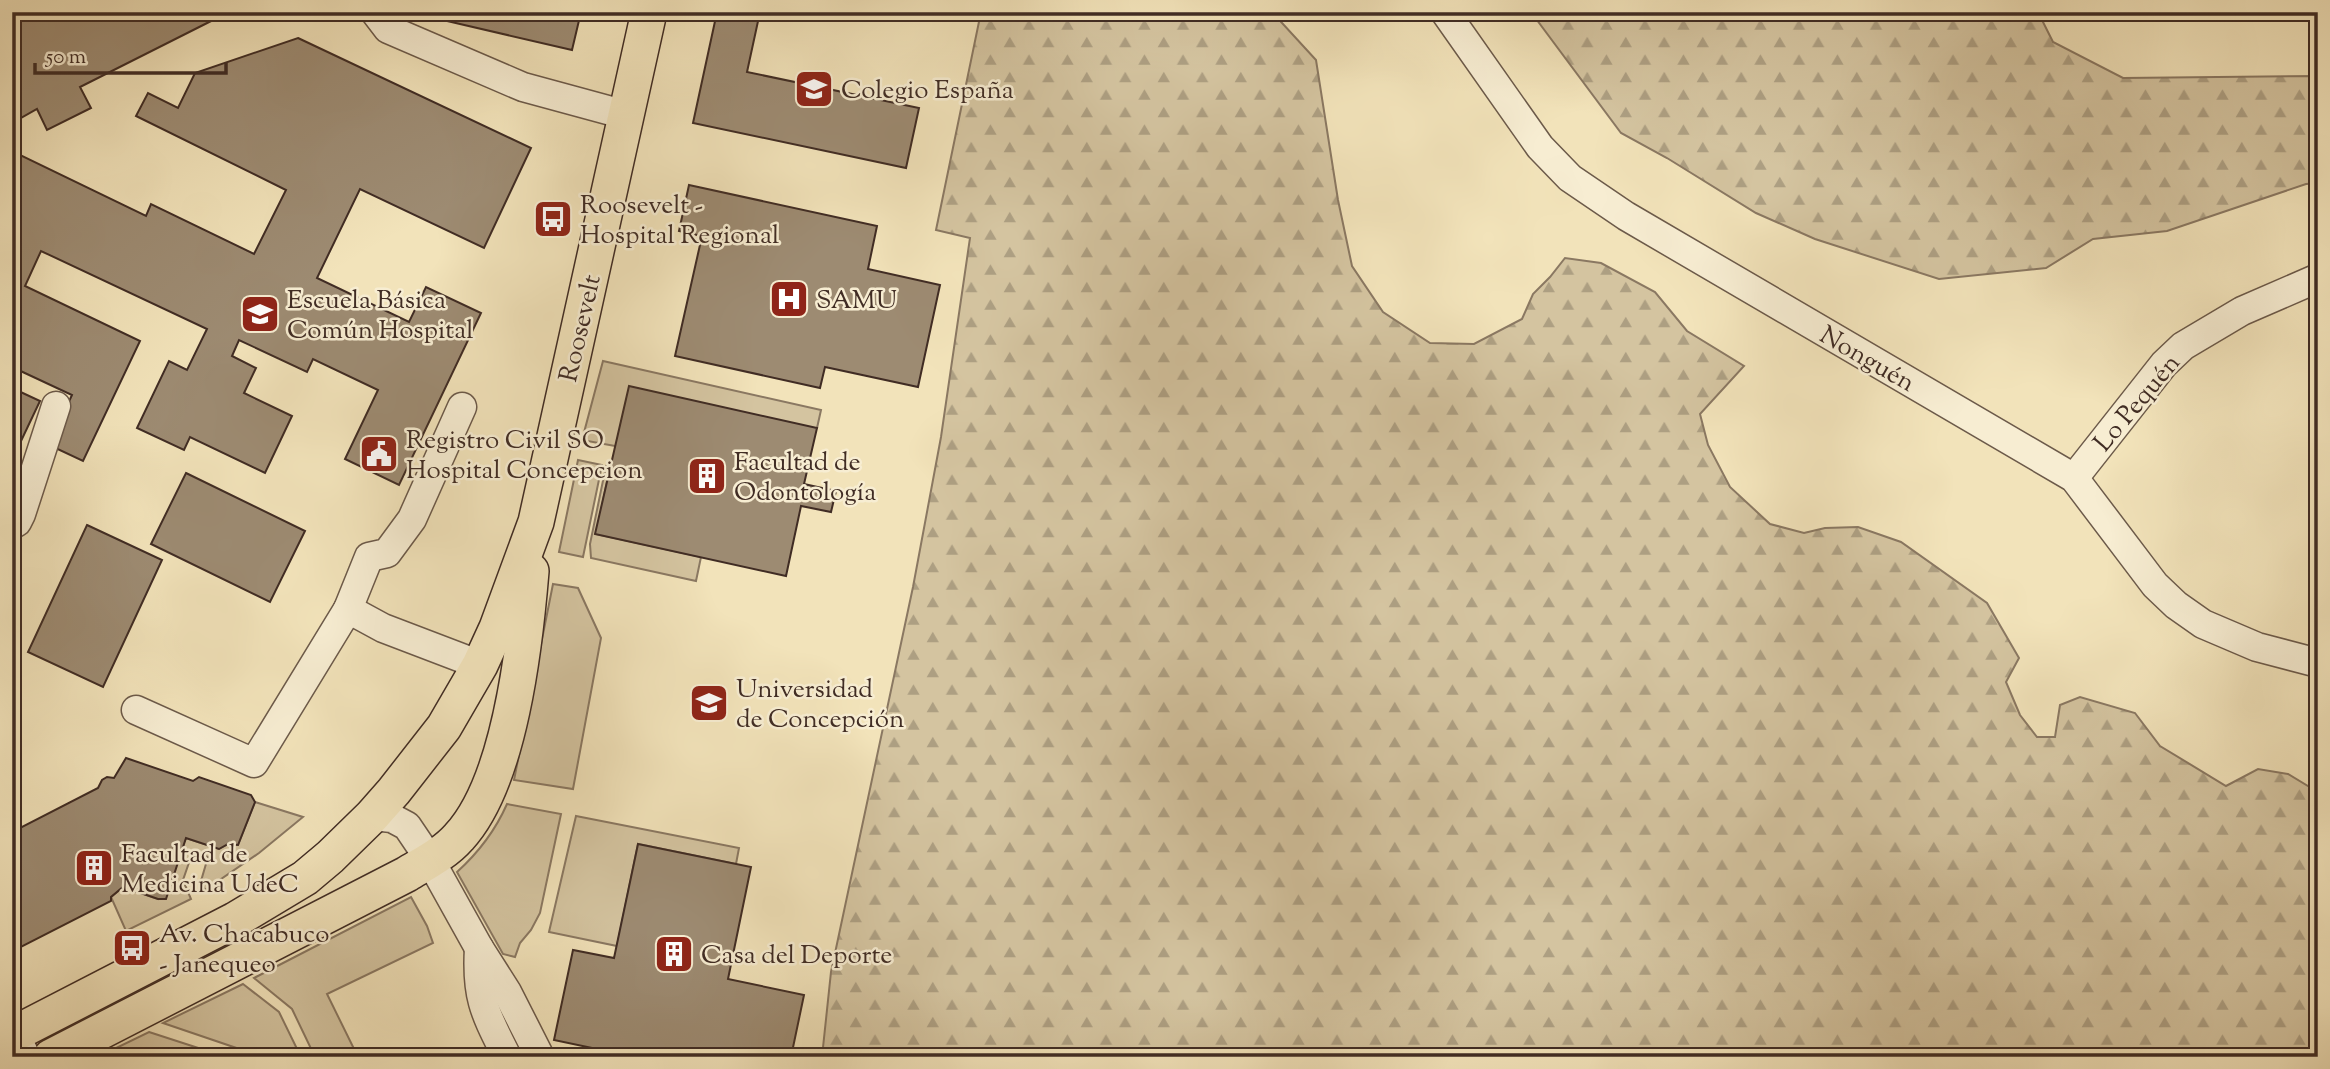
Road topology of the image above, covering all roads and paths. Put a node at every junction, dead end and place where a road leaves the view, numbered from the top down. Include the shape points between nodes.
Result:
1 (375, 12) edge
2 (649, 12) edge
3 (1445, 12) edge
4 (626, 115) junction
5 (2318, 278) edge
6 (56, 406) dead end
7 (462, 407) dead end
8 (2074, 478) junction
9 (536, 522) junction
10 (12, 525) edge
11 (348, 609) junction
12 (2318, 663) edge
13 (480, 665) junction
14 (136, 710) dead end
15 (425, 753) junction
16 (372, 816) junction
17 (407, 826) junction
18 (430, 860) junction
19 (479, 948) junction
20 (16, 1038) edge
21 (51, 1057) edge
22 (507, 1057) edge
23 (540, 1057) edge

1 - 4 street via 388,29 523,88
2 - 4 main road, Roosevelt
3 - 8 street, Nonguén via 1520,121 1570,178 1626,216
4 - 9 main road, Roosevelt
5 - 8 street, Lo Pequén via 2242,310 2183,346
6 - 10 street via 21,514
7 - 11 street via 412,519 387,553 369,557
8 - 12 street, Nonguén via 2155,585 2176,605 2226,636
9 - 13 main road, Roosevelt
9 - 18 main road, Roosevelt via 525,637 506,739 472,821
11 - 13 street via 383,628
11 - 14 street via 254,763
13 - 15 main road, Roosevelt
15 - 16 main road, Roosevelt
15 - 17 street via 410,793
16 - 17 street via 392,818
16 - 20 main road, Roosevelt via 322,864 275,897
17 - 18 street
18 - 19 street
18 - 21 main road, Roosevelt
19 - 22 street via 479,994
19 - 23 street

